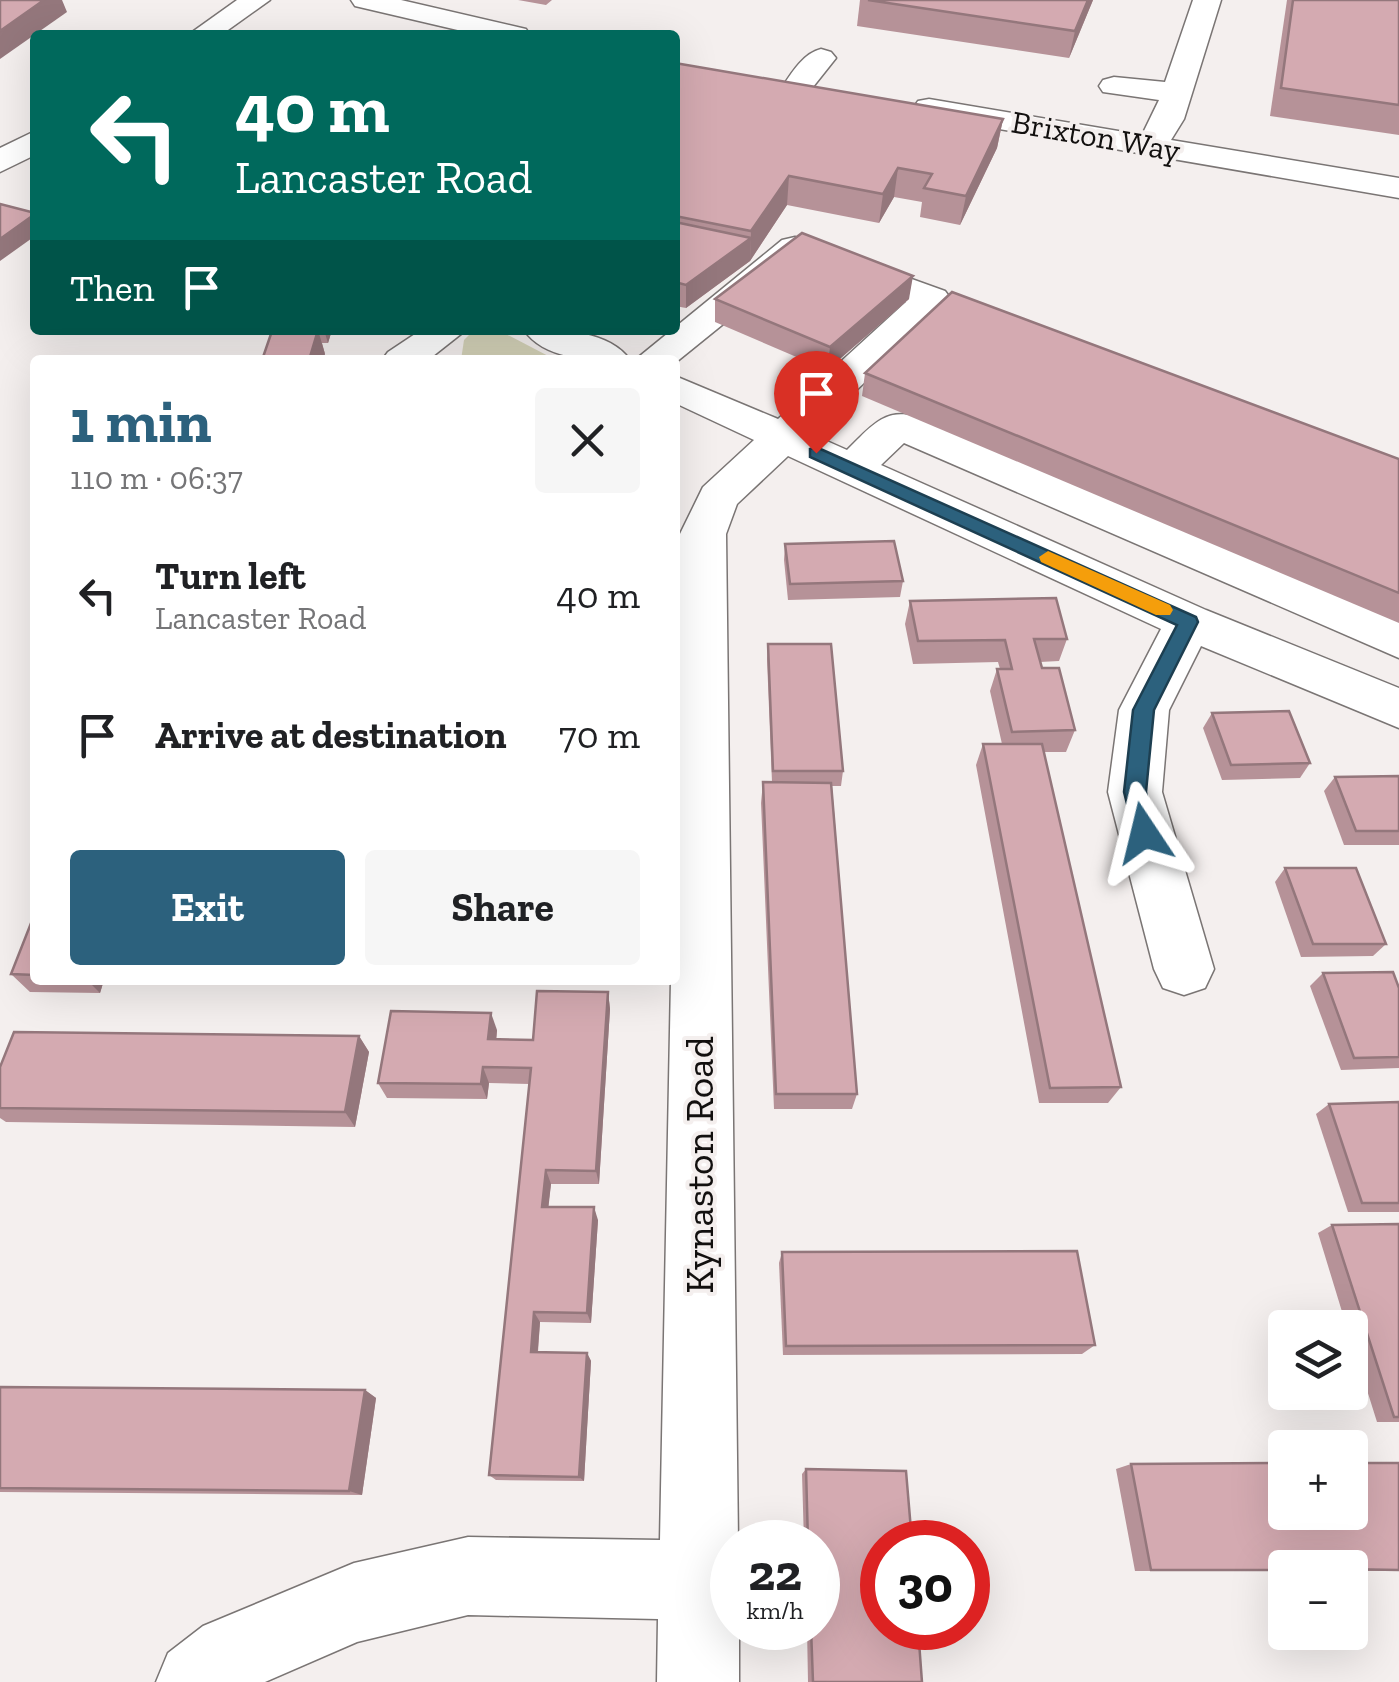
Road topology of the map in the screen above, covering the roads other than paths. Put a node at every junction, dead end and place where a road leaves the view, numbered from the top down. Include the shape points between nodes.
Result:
1 (256, 0) edge
2 (365, 0) edge
3 (474, 0) edge
4 (1207, 0) edge
5 (447, 19) junction
6 (210, 30) edge
7 (494, 30) edge
8 (821, 58) dead end
9 (764, 80) edge
10 (798, 86) junction
11 (1114, 86) dead end
12 (837, 92) edge
13 (896, 102) edge
14 (1173, 120) junction
15 (1374, 149) dead end
16 (1387, 186) edge
17 (440, 335) edge
18 (554, 335) edge
19 (410, 355) edge
20 (599, 355) edge
21 (678, 355) edge
22 (680, 371) edge
23 (794, 423) junction
24 (852, 469) junction
25 (1188, 622) junction
26 (1399, 640) edge
27 (1399, 709) edge
28 (687, 964) edge
29 (1184, 969) dead end
30 (698, 1580) junction
31 (197, 1682) edge
32 (698, 1682) edge

1 - 6 street
2 - 5 street
3 - 5 street
4 - 14 street
5 - 7 street
8 - 10 street
9 - 10 street
10 - 12 street
11 - 14 street
13 - 14 street, Brixton Way
14 - 16 street, Brixton Way via 1224,172
15 - 16 street
17 - 19 street
18 - 20 street
21 - 23 street, Kynaston Road via 795,248 932,299
22 - 23 street
23 - 24 street
23 - 28 street, Kynaston Road via 718,497 703,534
24 - 25 street
24 - 26 street via 898,426
25 - 27 street
25 - 29 street via 1144,710 1135,792
28 - 30 street, Kynaston Road
30 - 31 street via 468,1576 354,1603 301,1601
30 - 32 street, Kynaston Road

